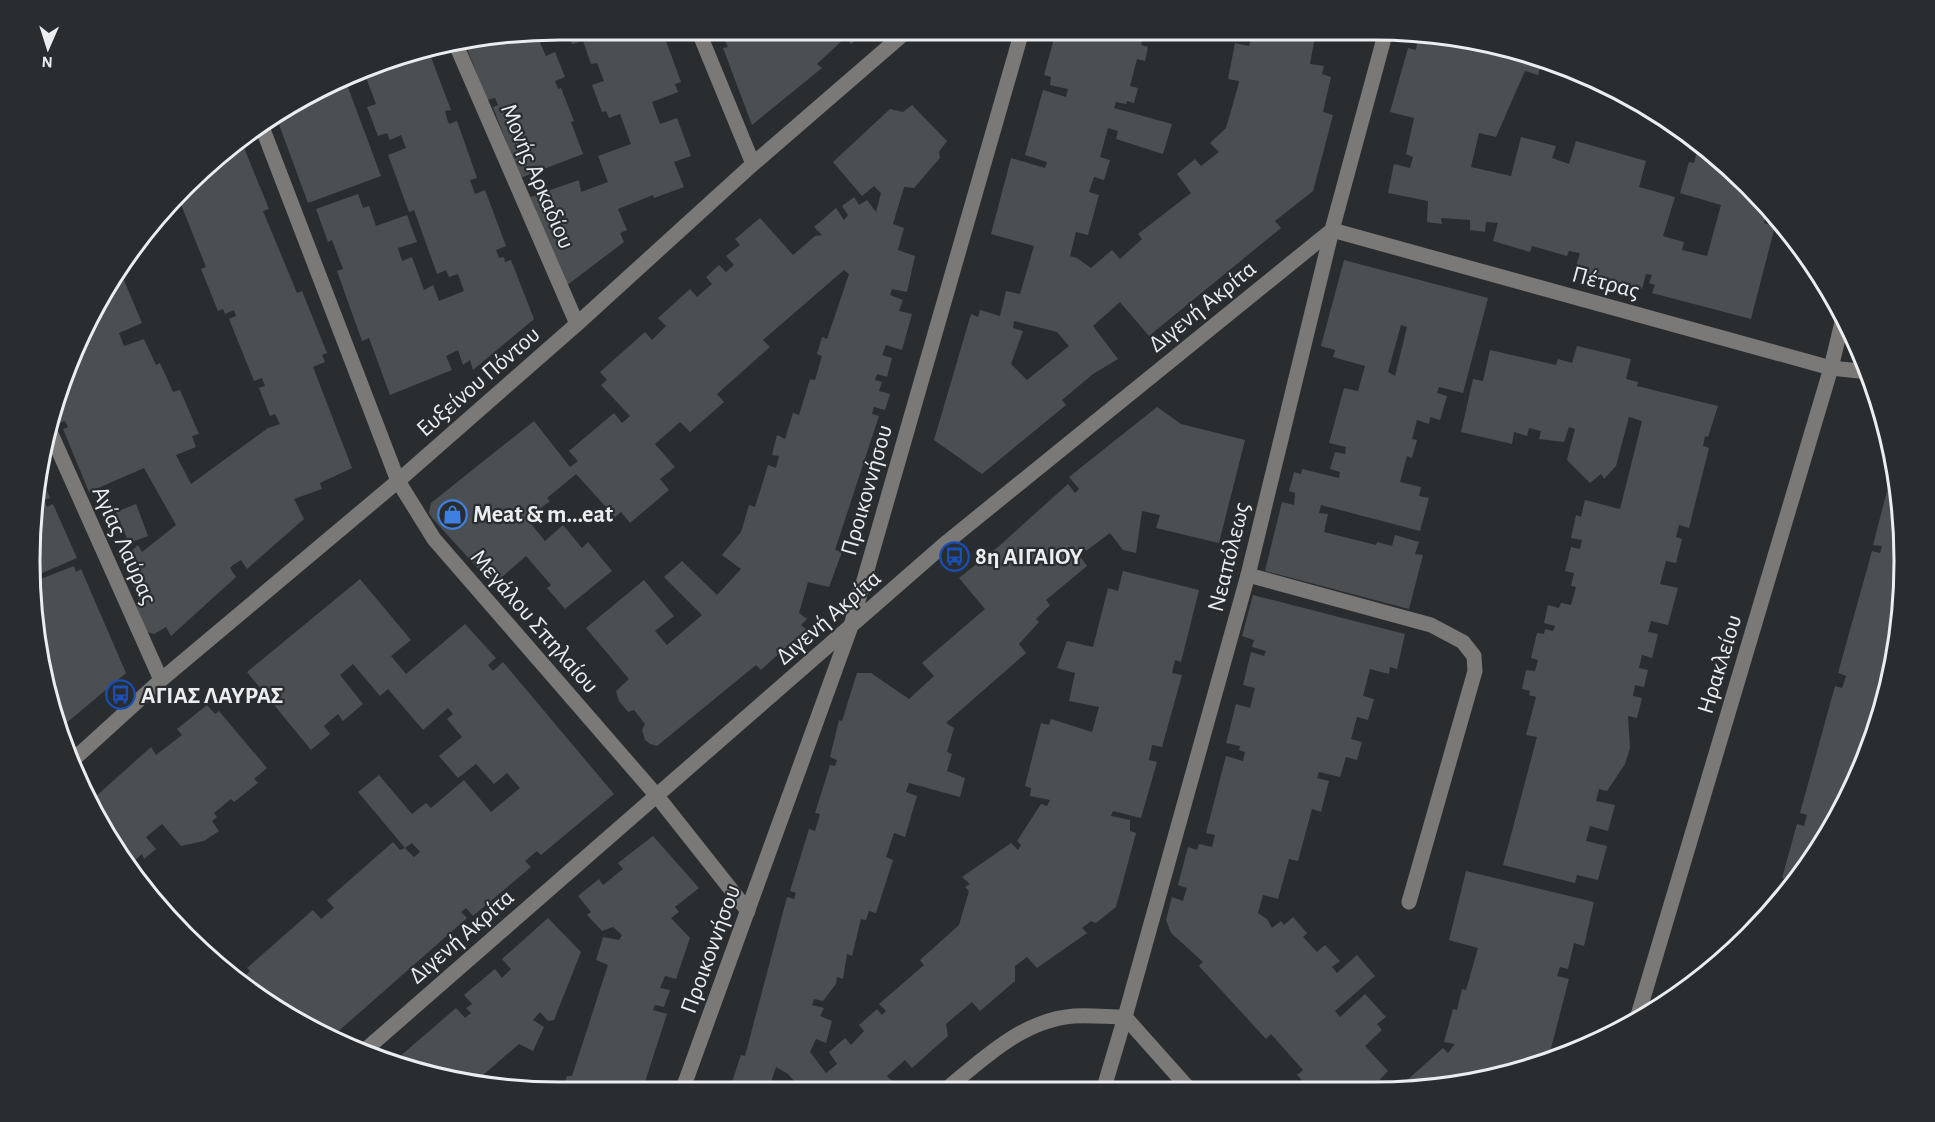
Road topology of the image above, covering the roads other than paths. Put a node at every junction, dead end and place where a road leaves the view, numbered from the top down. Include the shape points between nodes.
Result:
1 (702, 40) edge
2 (896, 40) edge
3 (1019, 40) edge
4 (1383, 41) edge
5 (459, 51) edge
6 (264, 134) edge
7 (753, 164) junction
8 (1332, 230) junction
9 (577, 324) junction
10 (1840, 330) edge
11 (1831, 368) junction
12 (1858, 371) edge
13 (55, 442) edge
14 (398, 482) junction
15 (1248, 575) junction
16 (850, 629) junction
17 (161, 680) junction
18 (78, 755) edge
19 (657, 796) junction
20 (1409, 902) dead end
21 (748, 911) junction
22 (1640, 1008) edge
23 (1125, 1017) junction
24 (371, 1045) edge
25 (685, 1082) edge
26 (955, 1082) edge
27 (1106, 1082) edge
28 (1183, 1082) edge

1 - 7 street
2 - 7 street, Ευξείνου Πόντου
3 - 16 street, Προικοννήσου
4 - 8 street, Νεαπόλεως
5 - 9 street, Μονής Αρκαδίου
6 - 14 street, Μεγάλου Σπηλαίου
7 - 9 street, Ευξείνου Πόντου
8 - 11 street, Πέτρας
8 - 15 street, Νεαπόλεως
8 - 16 street, Διγενή Ακρίτα via 947,543
9 - 14 street, Ευξείνου Πόντου
10 - 11 street, Ηρακλείου
11 - 12 street, Πέτρας
11 - 22 street, Ηρακλείου
13 - 17 street, Αγίας Λαύρας
14 - 17 street, Ευξείνου Πόντου
14 - 19 street, Μεγάλου Σπηλαίου via 434,539
15 - 20 street via 1431,625 1463,642 1474,656 1475,671
15 - 23 street, Νεαπόλεως
16 - 19 street, Διγενή Ακρίτα
16 - 21 street, Προικοννήσου
17 - 18 street, Ευξείνου Πόντου
19 - 21 street, Μεγάλου Σπηλαίου
19 - 24 street, Διγενή Ακρίτα
21 - 25 street, Προικοννήσου
23 - 26 street via 1074,1016 1036,1024 1001,1044
23 - 27 street, Νεαπόλεως
23 - 28 street

